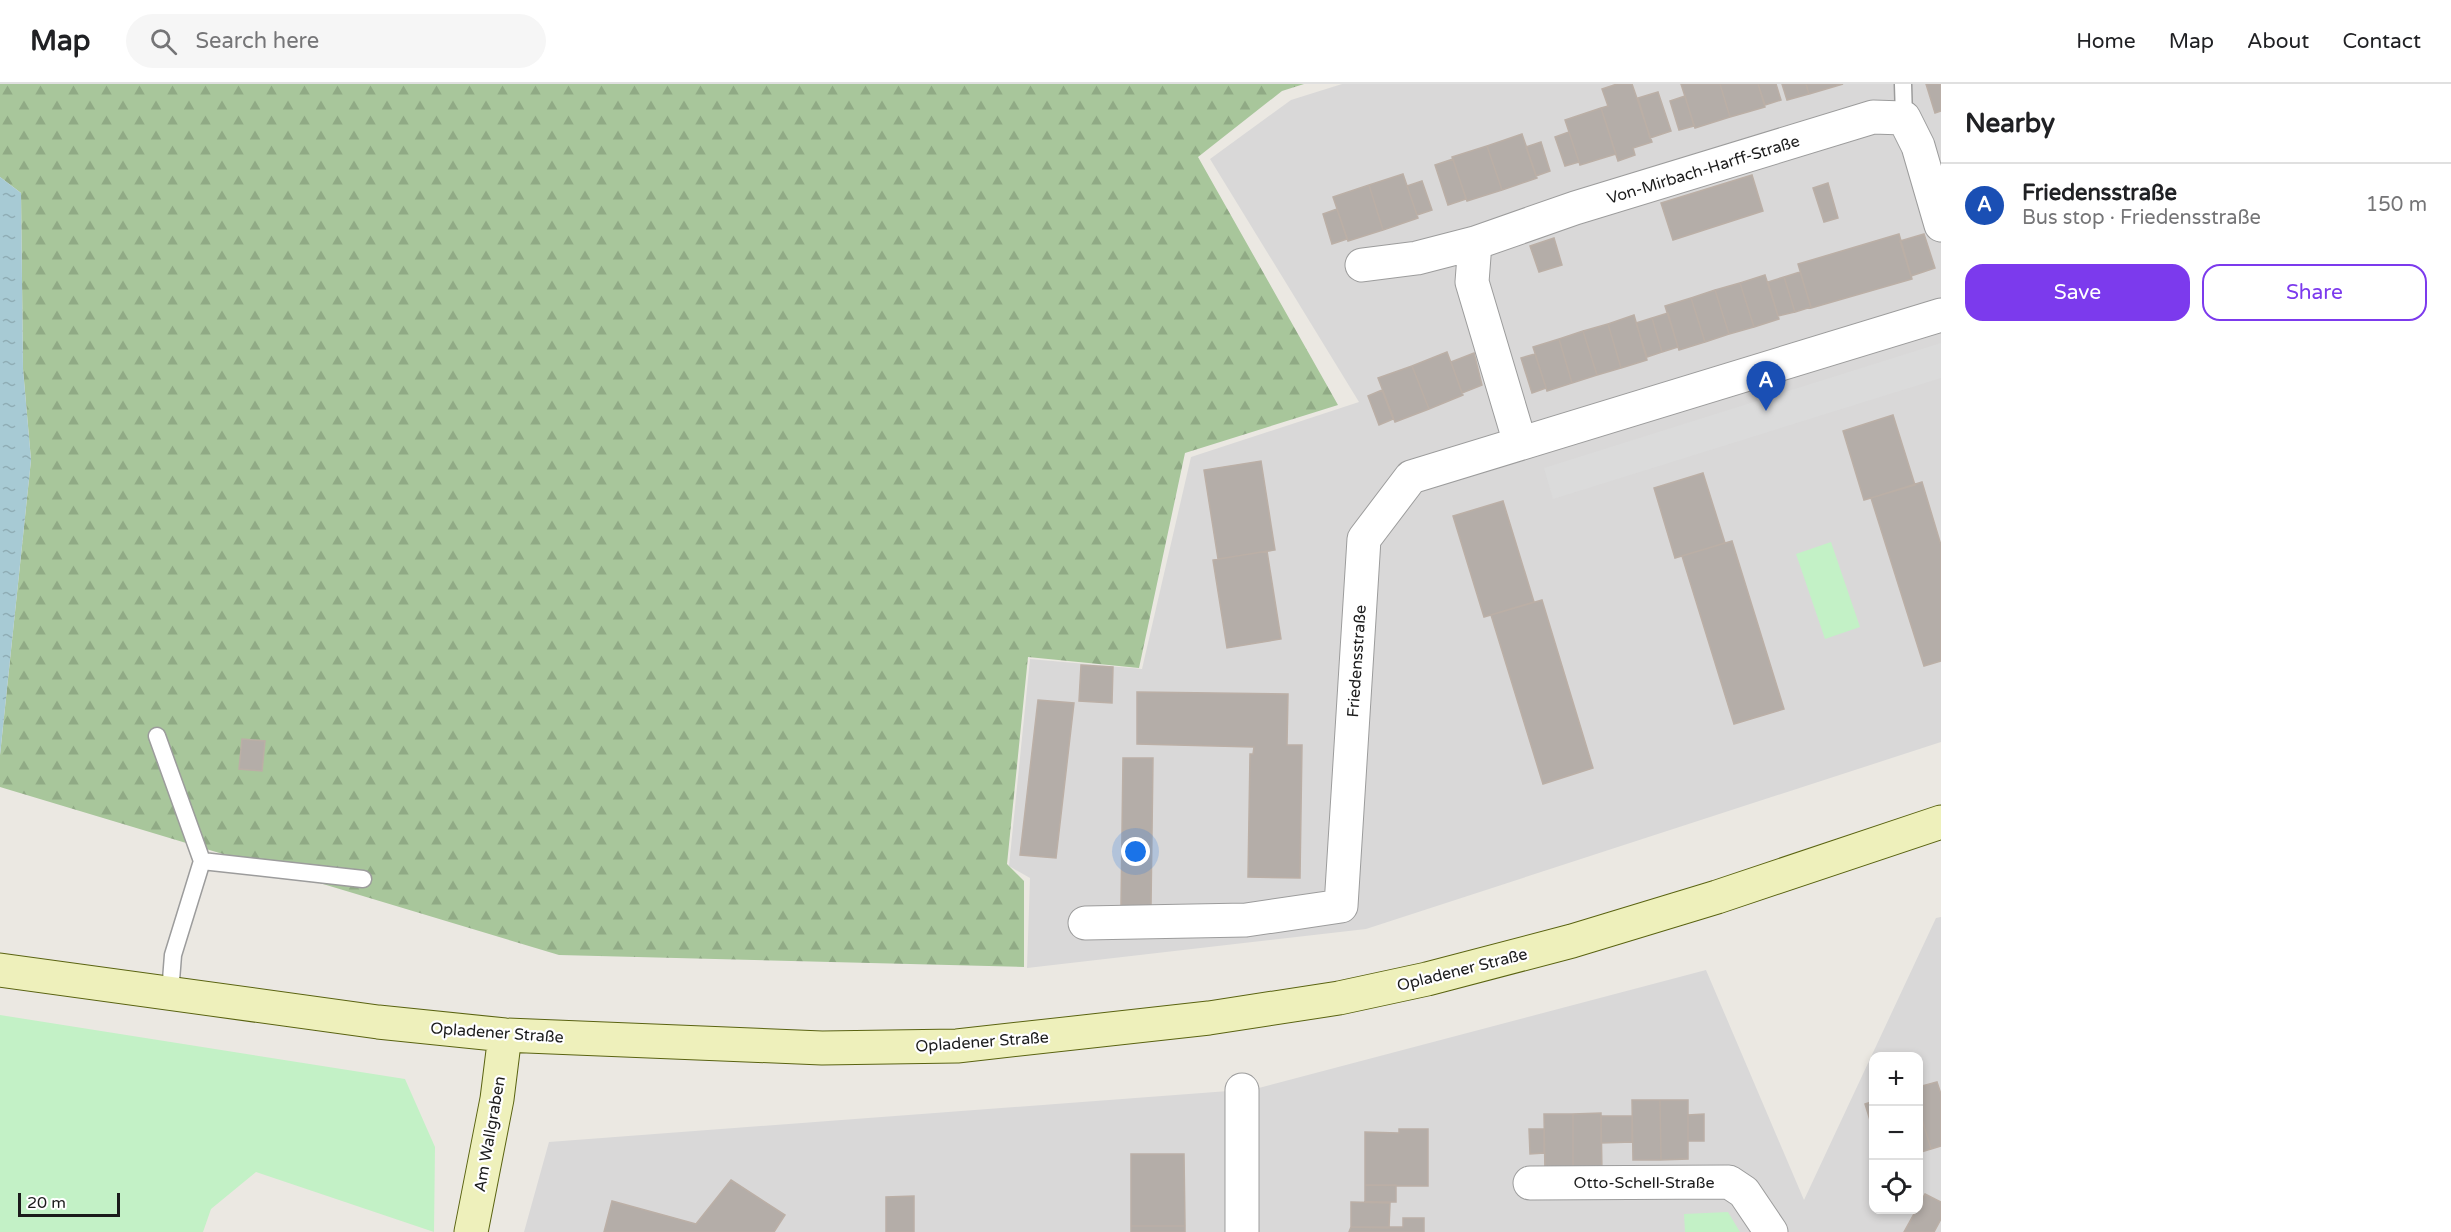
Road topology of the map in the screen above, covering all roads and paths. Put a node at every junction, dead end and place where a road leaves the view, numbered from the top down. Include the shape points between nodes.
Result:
1 (1903, 84) edge
2 (1921, 134) edge
3 (1941, 225) edge
4 (1475, 243) junction
5 (1362, 266) dead end
6 (1941, 315) edge
7 (1520, 443) junction
8 (157, 736) dead end
9 (1941, 822) edge
10 (202, 861) junction
11 (363, 879) dead end
12 (1085, 923) dead end
13 (0, 970) edge
14 (170, 993) junction
15 (505, 1035) junction
16 (1242, 1090) dead end
17 (1530, 1183) dead end
18 (471, 1232) edge
19 (1242, 1232) edge
20 (1771, 1232) edge

1 - 2 lane
2 - 3 street
2 - 4 street, Von-Mirbach-Harff-Straße via 1873,117 1575,208
4 - 5 street, Von-Mirbach-Harff-Straße via 1417,258
4 - 7 street via 1473,282
6 - 7 street, Friedensstraße
7 - 12 street, Friedensstraße via 1411,477 1364,539 1341,906 1246,920
8 - 10 lane
9 - 15 main road, Opladener Straße via 1572,941 1339,998 1209,1018 957,1046 822,1048
10 - 11 lane
10 - 14 lane via 173,955
13 - 14 main road, Opladener Straße
14 - 15 main road, Opladener Straße
15 - 18 main road, Am Wallgraben via 497,1100
16 - 19 street
17 - 20 street, Otto-Schell-Straße via 1729,1182 1744,1192

